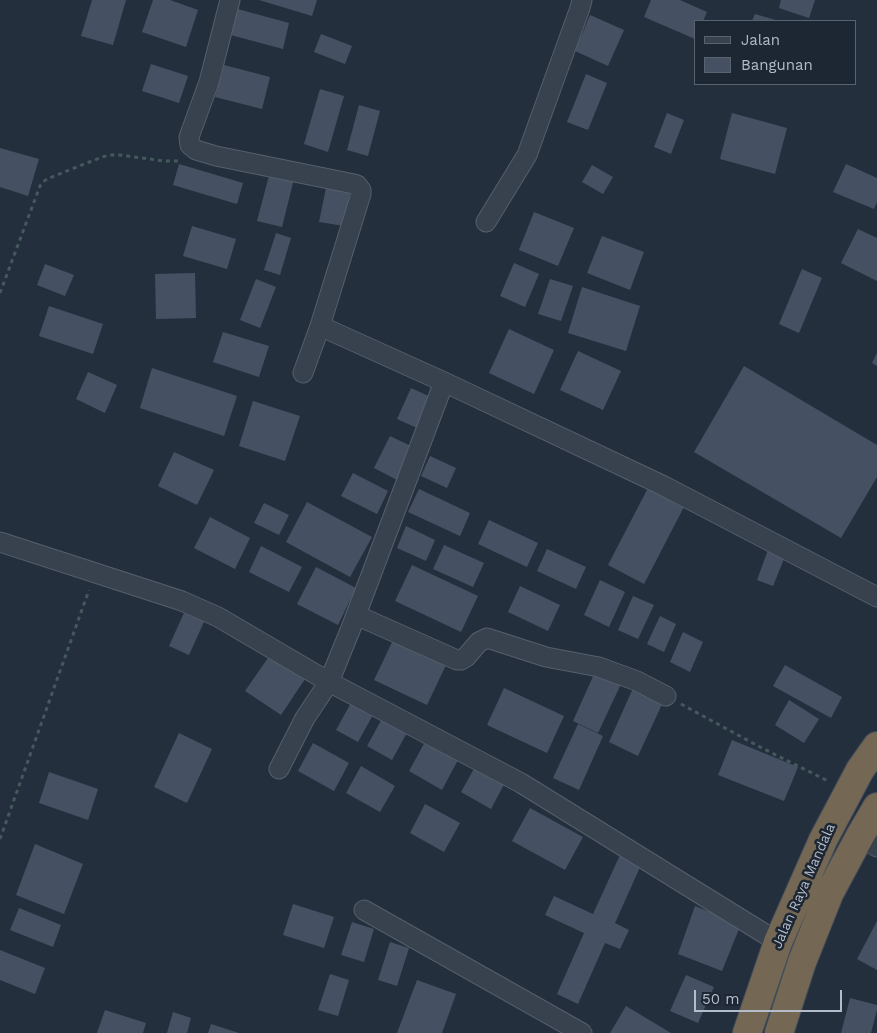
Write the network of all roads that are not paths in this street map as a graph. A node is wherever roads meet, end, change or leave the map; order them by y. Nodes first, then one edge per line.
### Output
1 (230, 0) edge
2 (582, 0) edge
3 (486, 222) dead end
4 (320, 326) junction
5 (302, 374) dead end
6 (444, 382) junction
7 (0, 542) edge
8 (877, 598) edge
9 (356, 615) junction
10 (329, 682) junction
11 (666, 696) road end
12 (877, 746) edge
13 (279, 769) dead end
14 (877, 807) edge
15 (868, 842) edge
16 (364, 910) dead end
17 (778, 942) junction
18 (582, 1033) edge
19 (747, 1033) edge
20 (779, 1033) edge

1 - 4 street
2 - 3 street
4 - 5 street
4 - 6 street
6 - 8 street
6 - 9 street
7 - 10 street
9 - 10 street
9 - 11 street
10 - 13 street
10 - 17 street
12 - 17 highway, Jalan Raya Mandala
14 - 15 highway, Jalan Raya Mandala
15 - 20 highway, Jalan Raya Mandala
16 - 18 street
17 - 19 highway, Jalan Raya Mandala

